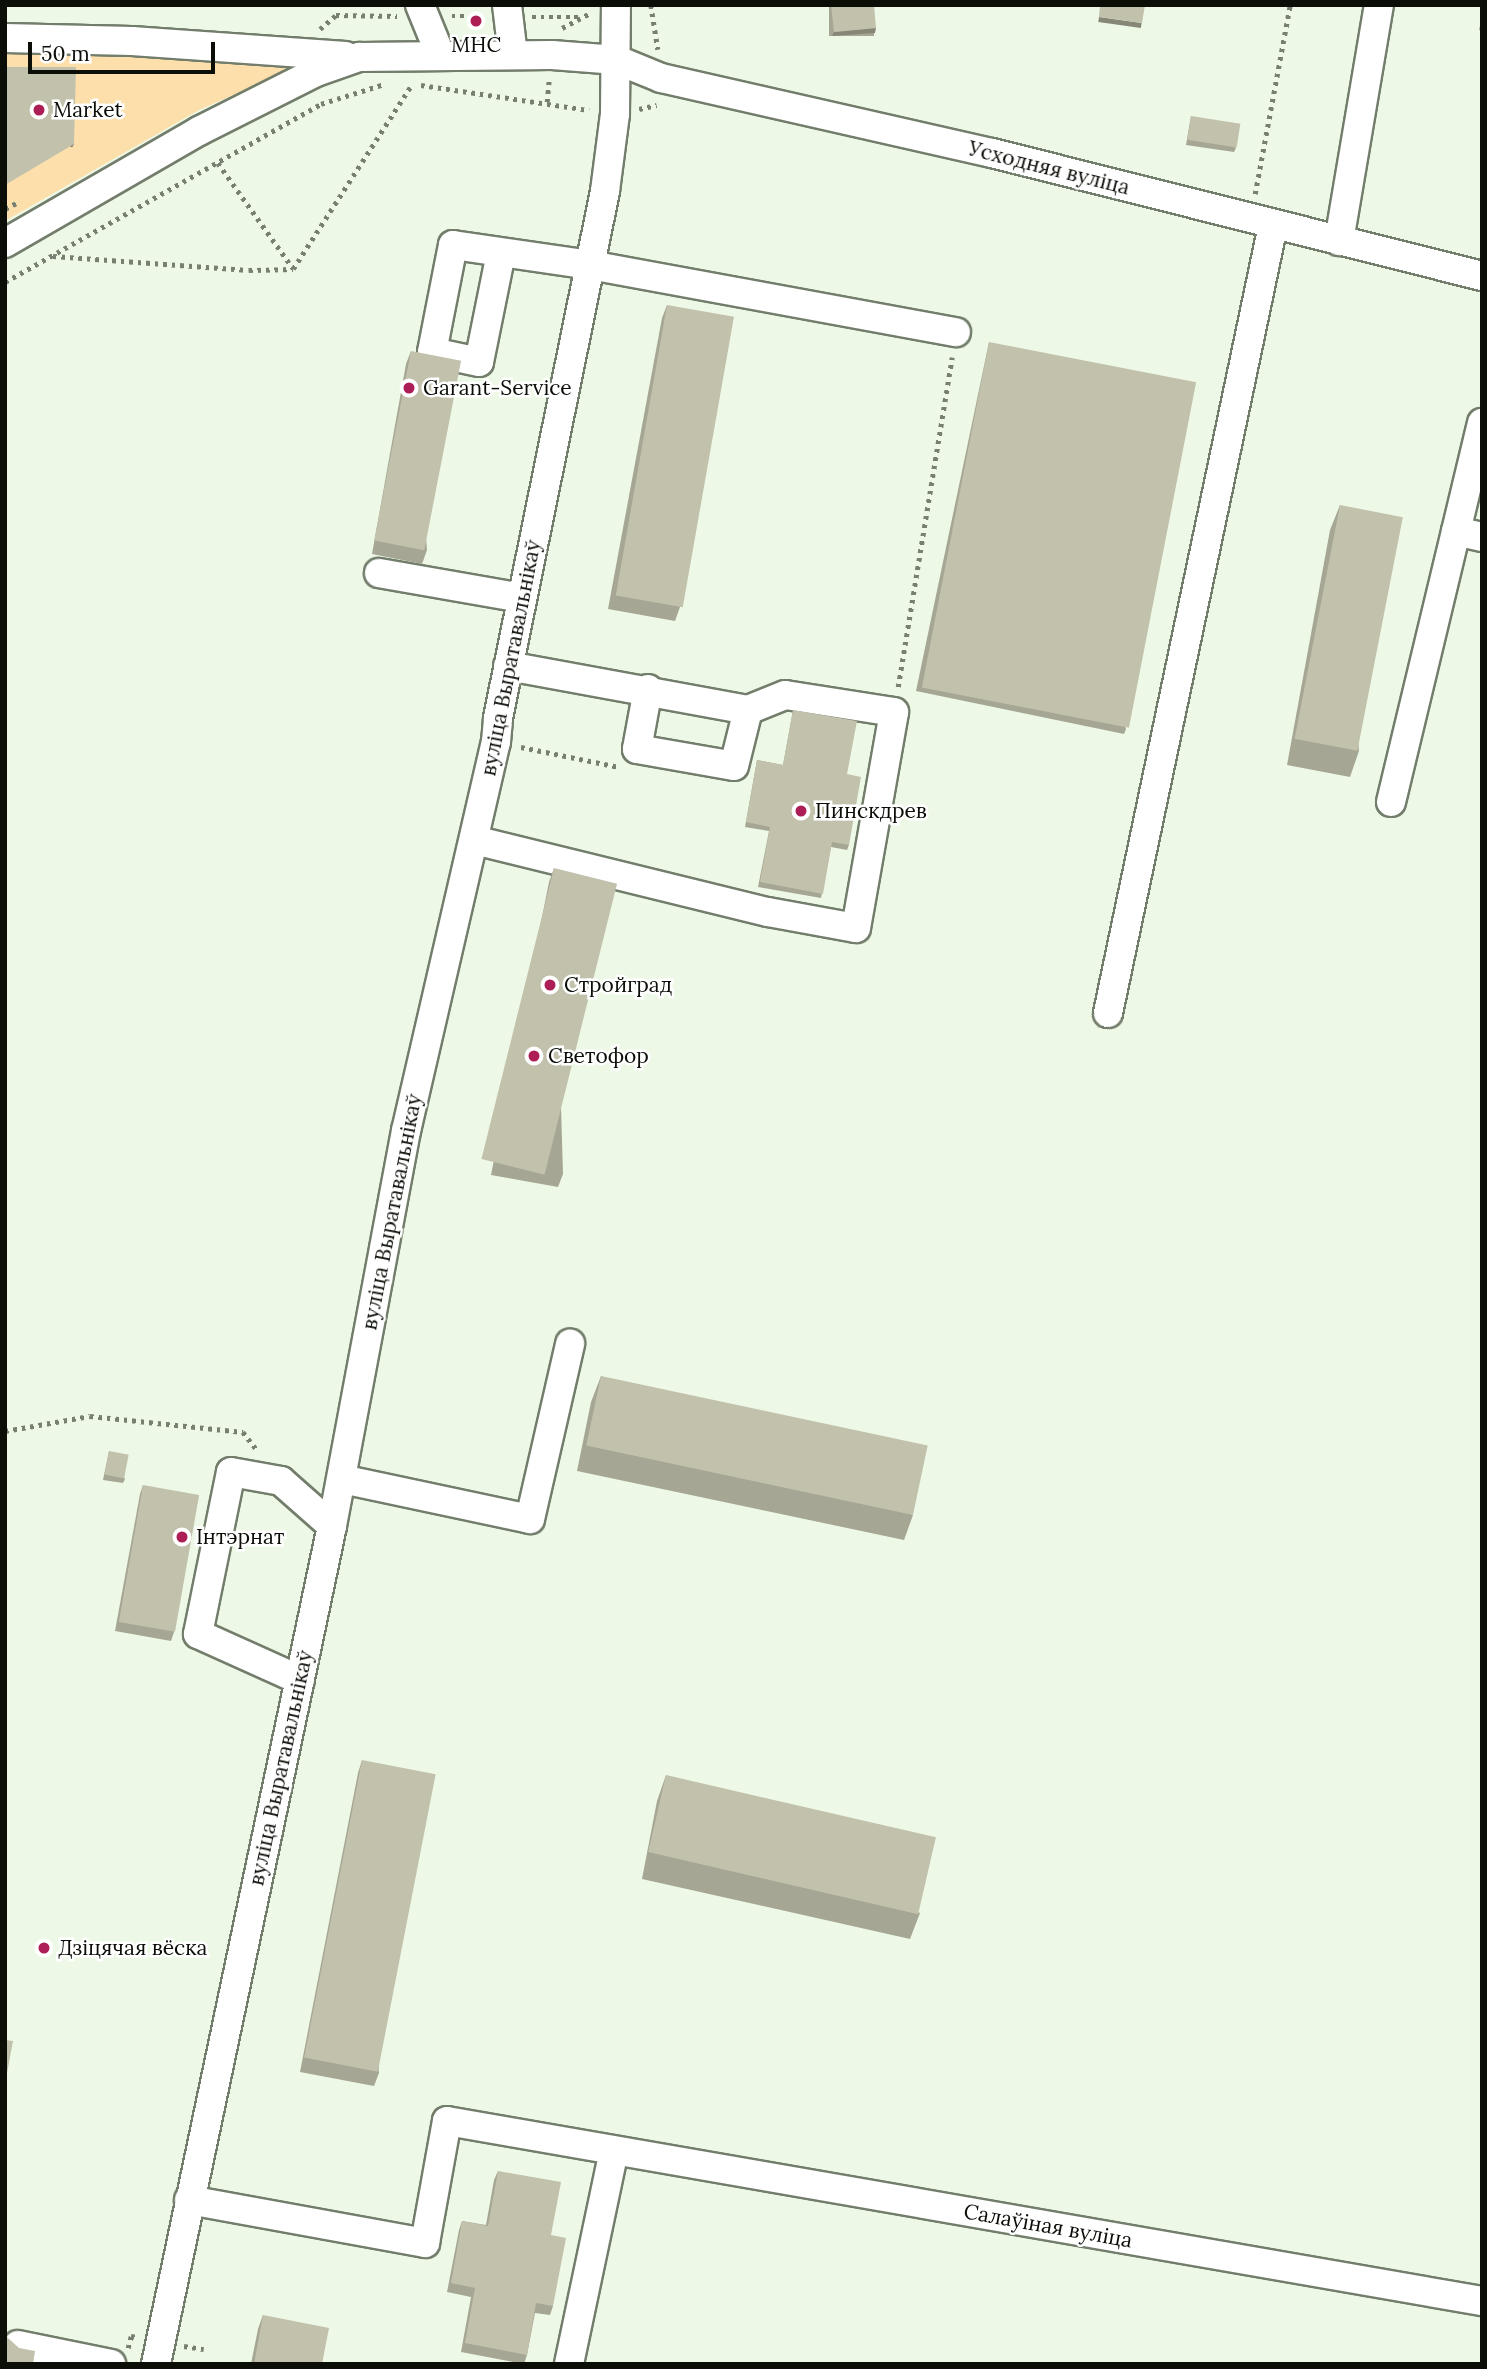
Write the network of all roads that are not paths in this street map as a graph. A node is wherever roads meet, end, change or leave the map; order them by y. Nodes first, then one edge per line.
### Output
1 (420, 5) edge
2 (507, 5) edge
3 (616, 5) edge
4 (1378, 5) edge
5 (5, 38) edge
6 (440, 54) junction
7 (513, 55) junction
8 (359, 57) junction
9 (617, 60) junction
10 (1273, 225) junction
11 (1339, 242) junction
12 (5, 243) edge
13 (501, 253) dead end
14 (590, 265) junction
15 (1482, 276) edge
16 (956, 332) road end
17 (1482, 422) edge
18 (1469, 534) edge
19 (379, 573) dead end
20 (522, 598) junction
21 (508, 666) junction
22 (648, 689) junction
23 (748, 710) junction
24 (1391, 802) dead end
25 (474, 840) junction
26 (1108, 1013) dead end
27 (570, 1344) dead end
28 (342, 1479) junction
29 (332, 1526) junction
30 (300, 1680) junction
31 (614, 2151) junction
32 (189, 2200) junction
33 (1482, 2301) edge
34 (18, 2345) edge
35 (111, 2364) edge
36 (156, 2364) edge
37 (569, 2364) edge

1 - 6 street
2 - 7 street
3 - 9 street, вуліца Выратавальнікаў
4 - 11 street
5 - 8 street
6 - 7 street, Усходняя вуліца
6 - 8 street, Усходняя вуліца
7 - 9 street, Усходняя вуліца
8 - 12 street
9 - 10 street, Усходняя вуліца
9 - 14 street, вуліца Выратавальнікаў
10 - 11 street, Усходняя вуліца
10 - 26 street
11 - 15 street, Усходняя вуліца
13 - 14 street
14 - 16 street
14 - 20 street, вуліца Выратавальнікаў
17 - 18 street
18 - 24 street
19 - 20 street
20 - 21 street, вуліца Выратавальнікаў
21 - 22 street
21 - 25 street, вуліца Выратавальнікаў
22 - 23 street
22 - 23 street
23 - 25 street
25 - 28 street, вуліца Выратавальнікаў
27 - 28 street
28 - 29 street, вуліца Выратавальнікаў
29 - 30 street, вуліца Выратавальнікаў
29 - 30 street
30 - 32 street, вуліца Выратавальнікаў
31 - 32 street, Салаўіная вуліца
31 - 33 street, Салаўіная вуліца
31 - 37 street
32 - 36 street, вуліца Выратавальнікаў
34 - 35 street

